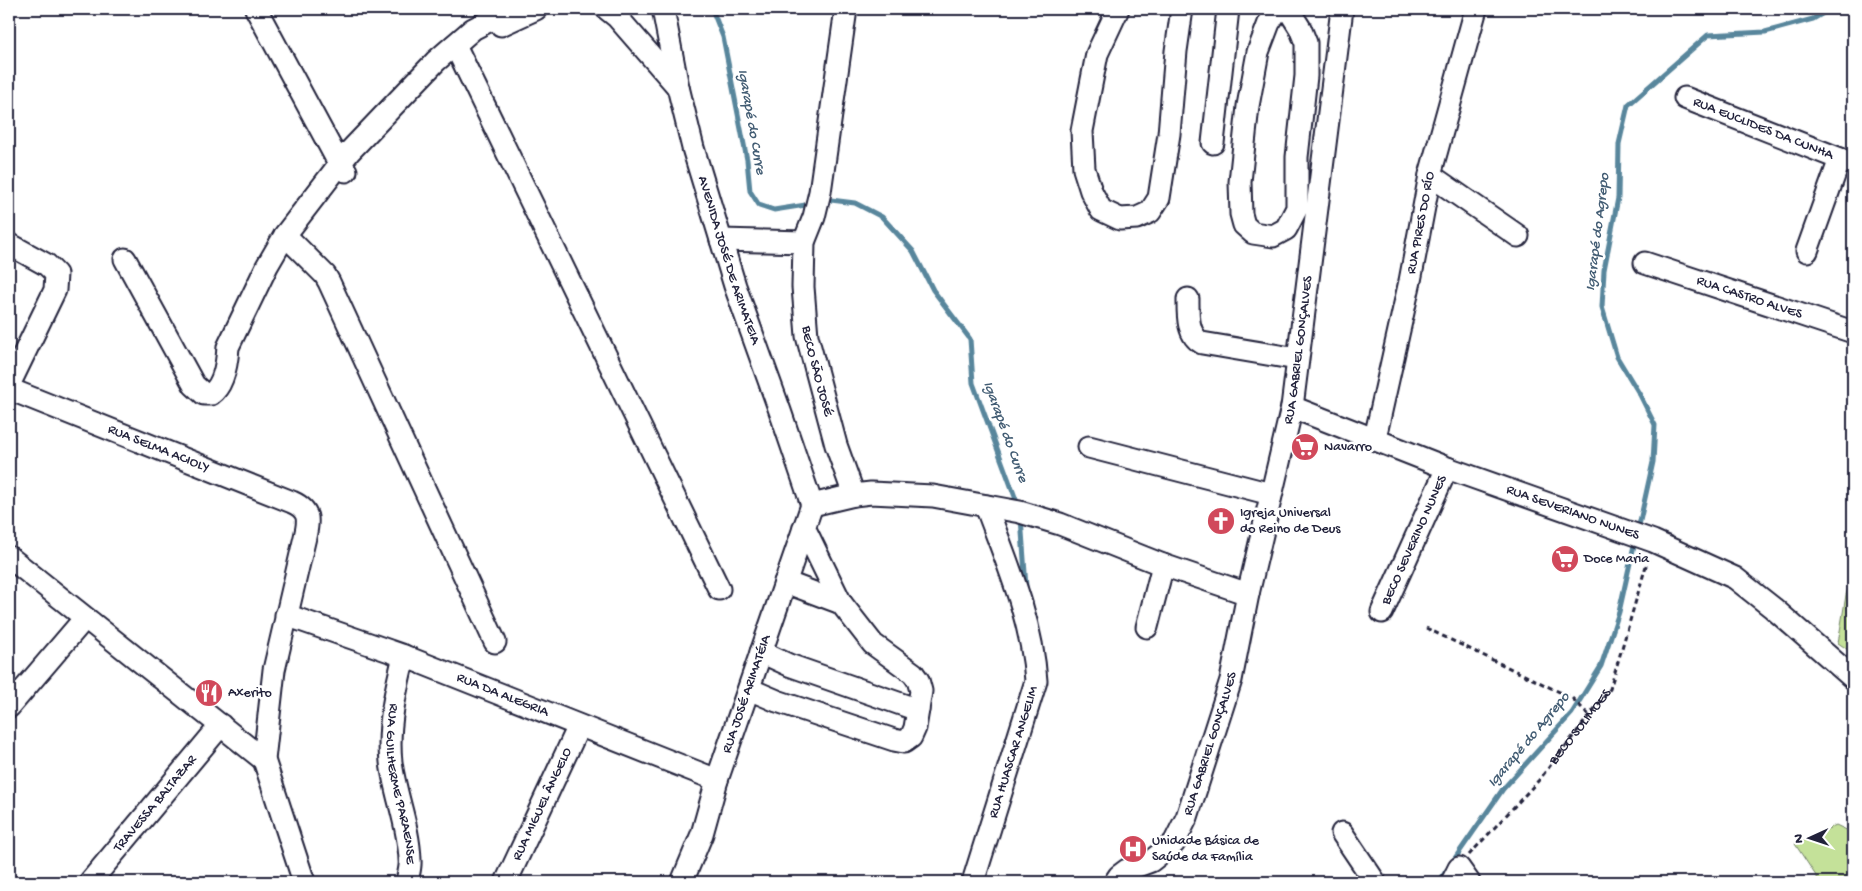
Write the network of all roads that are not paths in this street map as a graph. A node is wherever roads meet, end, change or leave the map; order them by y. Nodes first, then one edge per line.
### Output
1 (256, 9) edge
2 (512, 9) edge
3 (536, 9) edge
4 (663, 9) edge
5 (846, 9) edge
6 (1118, 9) edge
7 (1182, 9) edge
8 (1228, 9) edge
9 (1278, 9) edge
10 (1288, 9) edge
11 (1342, 9) edge
12 (1476, 9) edge
13 (613, 11) edge
14 (457, 48) junction
15 (678, 87) junction
16 (1686, 98) dead end
17 (1213, 143) dead end
18 (1847, 162) edge
19 (343, 168) junction
20 (1430, 175) junction
21 (1518, 236) dead end
22 (290, 239) junction
23 (721, 240) junction
24 (804, 242) junction
25 (9, 244) edge
26 (1807, 251) dead end
27 (125, 259) dead end
28 (1645, 263) dead end
29 (1188, 299) dead end
30 (1853, 332) edge
31 (1297, 359) junction
32 (9, 384) edge
33 (9, 389) edge
34 (1292, 407) junction
35 (1375, 438) junction
36 (1089, 446) dead end
37 (1448, 468) junction
38 (1271, 494) junction
39 (854, 495) junction
40 (812, 505) junction
41 (986, 506) junction
42 (804, 527) junction
43 (9, 557) edge
44 (1163, 565) junction
45 (785, 582) junction
46 (719, 589) dead end
47 (1248, 594) junction
48 (841, 603) junction
49 (1382, 612) dead end
50 (286, 615) junction
51 (85, 618) junction
52 (1146, 627) dead end
53 (495, 642) dead end
54 (762, 652) junction
55 (404, 656) junction
56 (1853, 678) edge
57 (749, 689) junction
58 (9, 707) edge
59 (918, 710) junction
60 (221, 725) junction
61 (579, 726) junction
62 (264, 760) junction
63 (717, 780) junction
64 (1342, 833) dead end
65 (90, 882) edge
66 (304, 882) edge
67 (407, 882) edge
68 (506, 882) edge
69 (682, 882) edge
70 (973, 882) edge
71 (1115, 882) edge
72 (1375, 882) edge

1 - 19 street
2 - 14 street
3 - 14 street
4 - 15 street, AVENIDA JOSÉ DE ARIMATEIA
5 - 24 street, BECO SÃO JOSÉ
6 - 7 street
8 - 17 street
9 - 10 street
11 - 31 street, RUA GABRIEL GONÇALVES
12 - 20 street, RUA PIRES DO RÍO
13 - 15 street
14 - 19 street
14 - 46 street
15 - 23 street, AVENIDA JOSÉ DE ARIMATEIA
16 - 18 street, RUA EUCLIDES DA CUNHA
18 - 26 street, RUA EUCLIDES DA CUNHA
19 - 22 street
20 - 21 street
20 - 35 street, RUA PIRES DO RÍO
22 - 27 street
22 - 53 street
23 - 24 street
23 - 40 street, AVENIDA JOSÉ DE ARIMATEIA
24 - 39 street, BECO SÃO JOSÉ
25 - 32 street
28 - 30 street, RUA CASTRO ALVES
29 - 31 street
31 - 34 street, RUA GABRIEL GONÇALVES
33 - 50 street, RUA SELMA ACIOLY
34 - 35 street, RUA SEVERIANO NUNES
34 - 38 street, RUA GABRIEL GONÇALVES
35 - 37 street, RUA SEVERIANO NUNES
36 - 38 street
37 - 49 street, BECO SEVERINO NUNES
37 - 56 street, RUA SEVERIANO NUNES
38 - 47 street, RUA GABRIEL GONÇALVES
39 - 40 street
39 - 41 street
40 - 42 street, RUA JOSÉ ARIMATÉIA
41 - 44 street
41 - 70 street, RUA HUASCAR ANGELIM
42 - 45 street, RUA JOSÉ ARIMATÉIA
42 - 48 street
43 - 51 street
44 - 47 street
44 - 52 street
45 - 48 street
45 - 54 street, RUA JOSÉ ARIMATÉIA
47 - 71 street, RUA GABRIEL GONÇALVES
48 - 59 street
50 - 55 street, RUA DA ALEGRIA
50 - 62 street
51 - 58 street
51 - 60 street
54 - 57 street, RUA JOSÉ ARIMATÉIA
54 - 59 street
55 - 61 street, RUA DA ALEGRIA
55 - 67 street, RUA GUILHERME PARAENSE
57 - 59 street
57 - 63 street, RUA JOSÉ ARIMATÉIA
60 - 62 street
60 - 65 street, TRAVESSA BALTAZAR
61 - 63 street, RUA DA ALEGRIA
61 - 68 street, RUA MIGUEL ÂNGELO
62 - 66 street
63 - 69 street, RUA JOSÉ ARIMATÉIA
64 - 72 street

